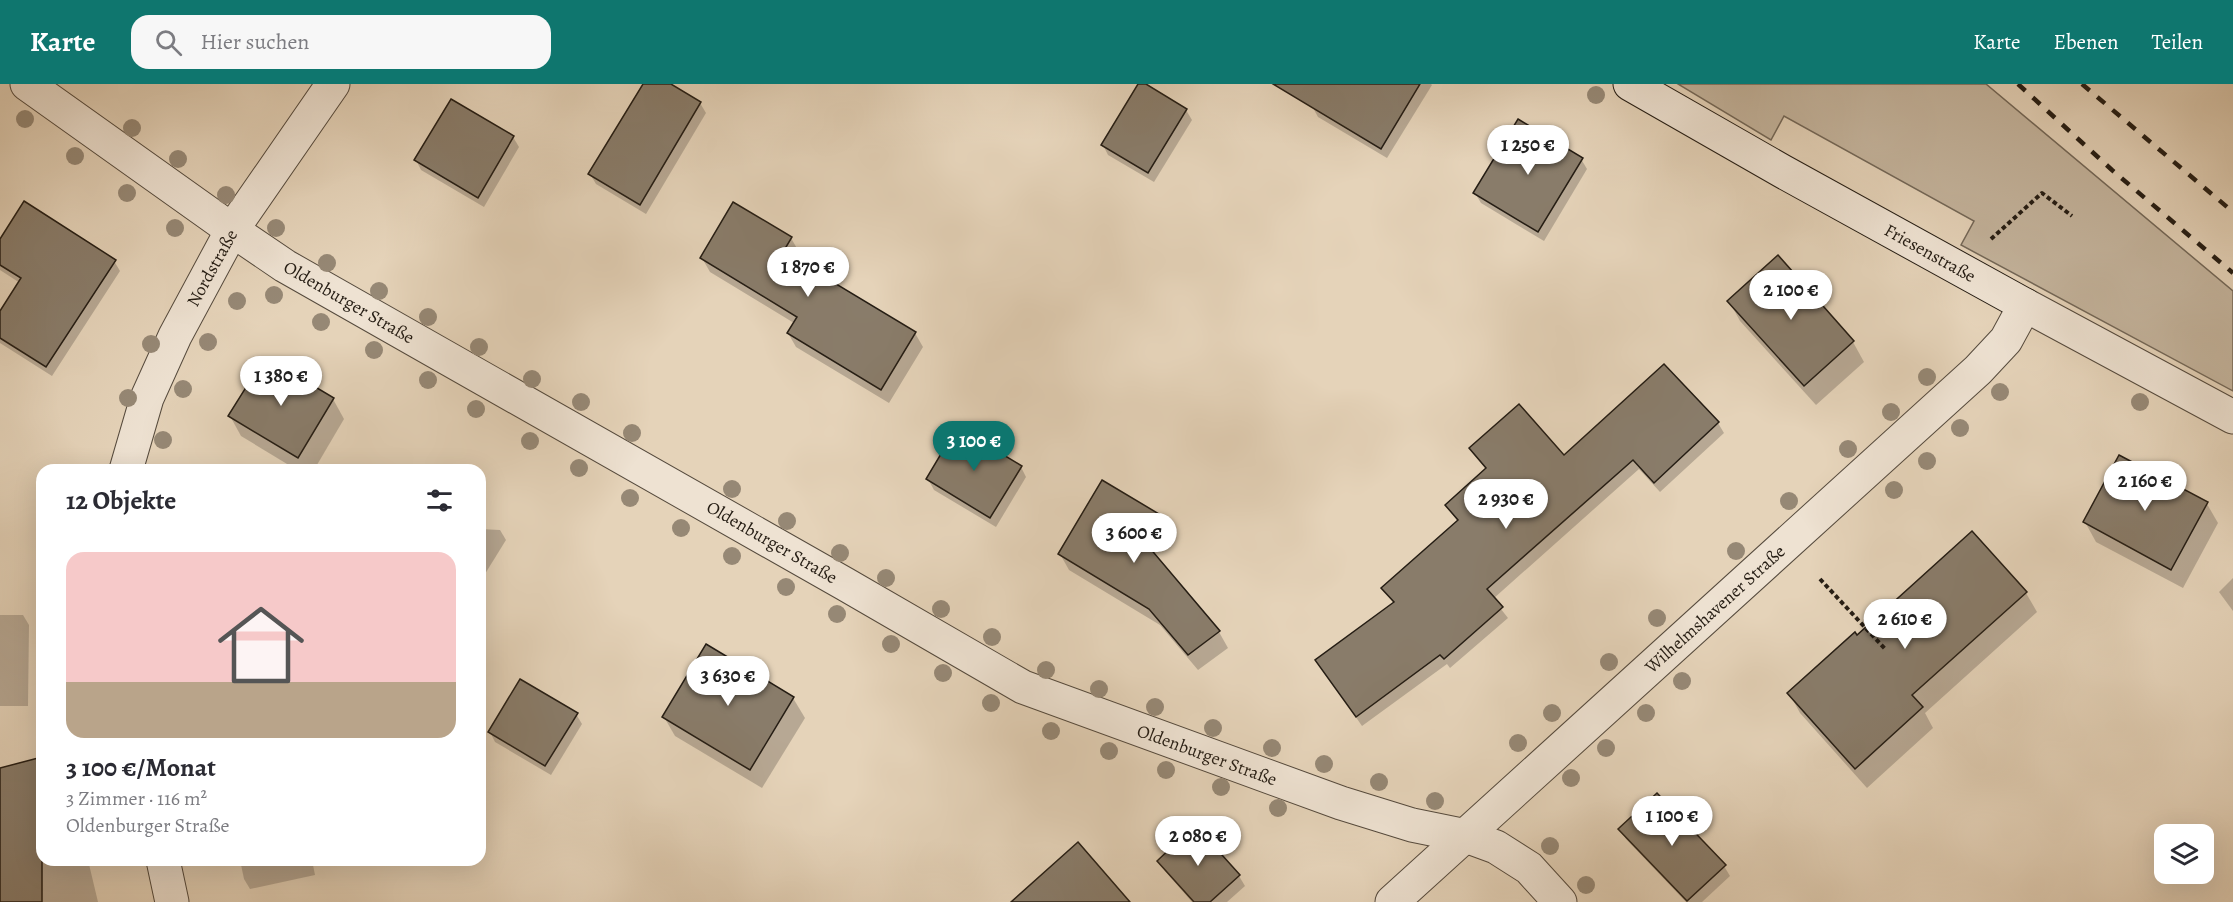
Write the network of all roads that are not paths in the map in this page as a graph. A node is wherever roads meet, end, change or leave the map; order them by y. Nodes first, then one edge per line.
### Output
1 (27, 84) edge
2 (333, 84) edge
3 (1630, 84) edge
4 (232, 230) junction
5 (2025, 305) junction
6 (2233, 417) edge
7 (128, 464) edge
8 (1466, 836) junction
9 (164, 866) edge
10 (172, 902) edge
11 (1392, 902) edge
12 (1560, 902) edge

1 - 4 street, Oldenburger Straße
2 - 4 street, Nordstraße
3 - 5 street, Friesenstraße
4 - 7 street, Nordstraße
4 - 8 street, Oldenburger Straße
5 - 6 street, Friesenstraße
5 - 8 street, Wilhelmshavener Straße
8 - 11 street, Wilhelmshavener Straße
8 - 12 street, Oldenburger Straße
9 - 10 street

